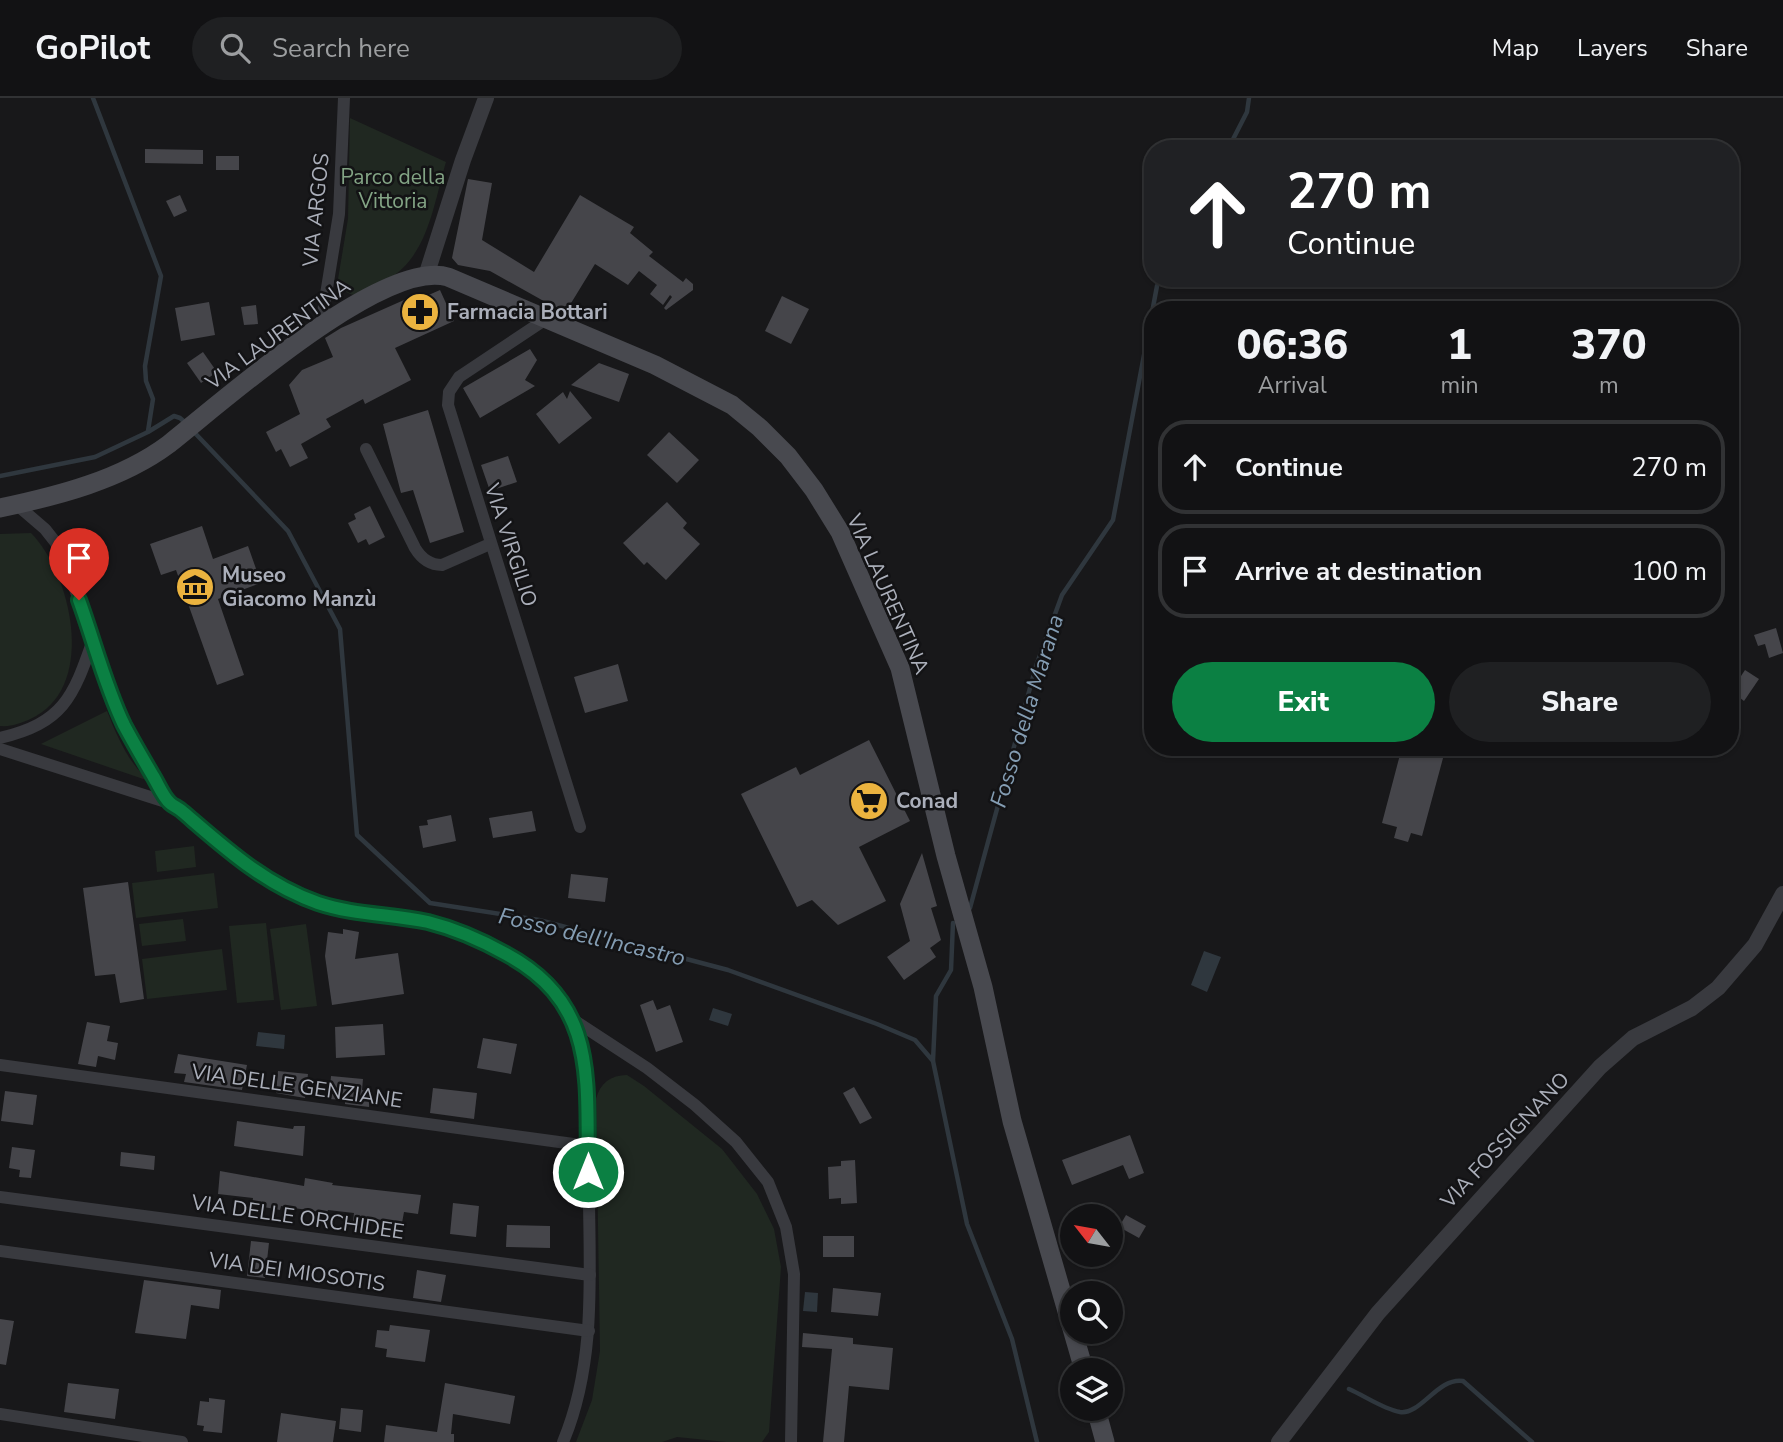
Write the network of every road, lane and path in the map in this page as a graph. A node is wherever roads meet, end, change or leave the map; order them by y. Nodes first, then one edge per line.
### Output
1 (344, 98) edge
2 (486, 98) edge
3 (426, 276) junction
4 (547, 318) junction
5 (321, 325) junction
6 (366, 449) dead end
7 (8, 507) edge
8 (490, 544) junction
9 (93, 640) junction
10 (0, 738) edge
11 (0, 749) edge
12 (169, 803) junction
13 (580, 827) dead end
14 (1783, 894) edge
15 (572, 1019) junction
16 (0, 1065) edge
17 (588, 1146) junction
18 (0, 1197) edge
19 (0, 1251) edge
20 (590, 1275) junction
21 (589, 1331) junction
22 (1081, 1358) edge
23 (0, 1414) edge
24 (1099, 1421) edge
25 (182, 1442) edge
26 (563, 1442) edge
27 (791, 1442) edge
28 (1105, 1442) edge
29 (1279, 1442) edge

1 - 5 street, VIA ARGOS
2 - 3 street
3 - 4 main road, VIA LAURENTINA
3 - 5 main road, VIA LAURENTINA
4 - 8 street, VIA VIRGILIO
4 - 22 main road, VIA LAURENTINA
5 - 7 main road, VIA LAURENTINA
6 - 8 street
7 - 9 street
8 - 13 street, VIA VIRGILIO
9 - 10 street
9 - 12 street
11 - 12 street
12 - 15 street
14 - 29 street, VIA FOSSIGNANO
15 - 17 street
15 - 27 street
16 - 17 street, VIA DELLE GENZIANE
17 - 20 street
18 - 20 street, VIA DELLE ORCHIDEE
19 - 21 street, VIA DEI MIOSOTIS
20 - 21 street
21 - 26 street
23 - 25 street
24 - 28 main road

